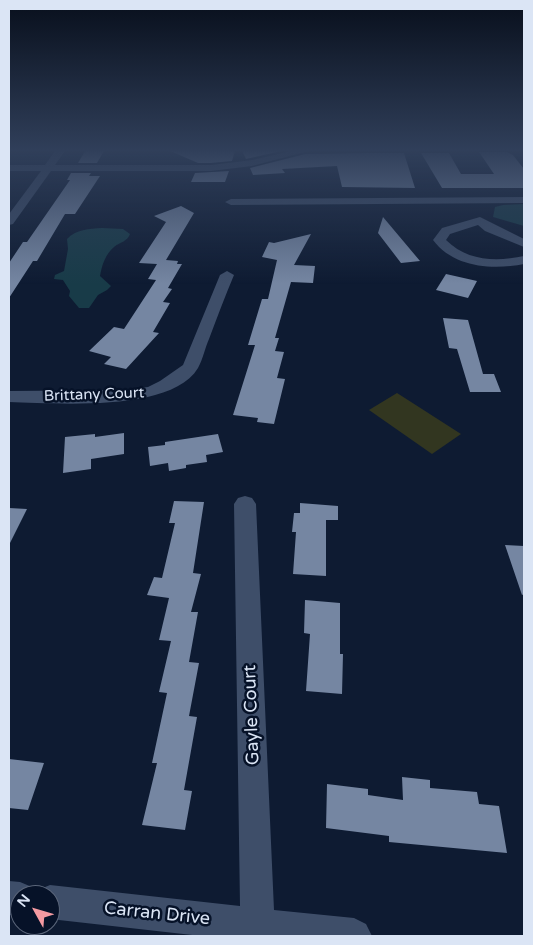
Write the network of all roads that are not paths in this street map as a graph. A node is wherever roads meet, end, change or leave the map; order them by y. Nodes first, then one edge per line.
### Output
1 (28, 195) edge
2 (483, 200) junction
3 (524, 200) edge
4 (231, 202) dead end
5 (480, 221) junction
6 (9, 222) edge
7 (524, 243) edge
8 (524, 260) edge
9 (227, 274) dead end
10 (9, 397) edge
11 (246, 504) dead end
12 (60, 903) edge
13 (257, 925) junction
14 (354, 936) edge

1 - 6 street
2 - 3 street
2 - 4 street
2 - 5 street
5 - 7 street
5 - 8 street
9 - 10 street, Brittany Court
11 - 13 street, Gayle Court
12 - 13 street, Carran Drive
13 - 14 street, Carran Drive

